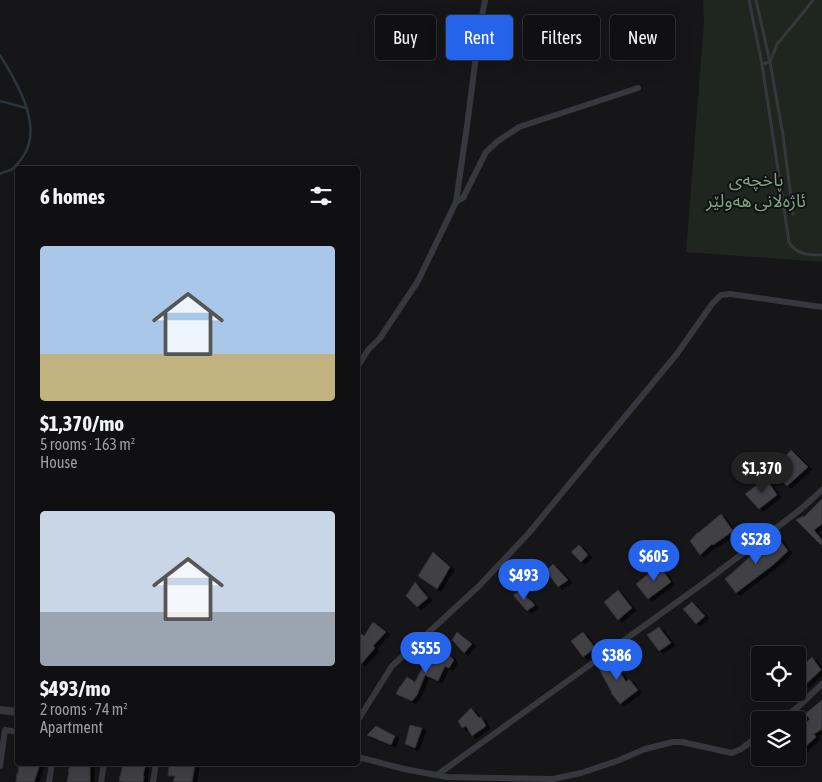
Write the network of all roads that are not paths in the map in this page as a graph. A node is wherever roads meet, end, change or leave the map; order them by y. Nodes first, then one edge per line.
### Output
1 (485, 0) edge
2 (749, 0) edge
3 (756, 0) edge
4 (813, 0) edge
5 (770, 62) junction
6 (762, 64) junction
7 (638, 88) dead end
8 (456, 202) junction
9 (793, 214) dead end
10 (822, 255) edge
11 (822, 307) edge
12 (360, 363) edge
13 (822, 490) edge
14 (822, 684) edge
15 (0, 710) edge
16 (792, 711) edge
17 (15, 712) edge
18 (360, 717) edge
19 (15, 732) edge
20 (751, 742) edge
21 (360, 758) edge
22 (0, 766) edge
23 (52, 766) edge
24 (104, 766) edge
25 (156, 766) edge
26 (437, 775) junction
27 (49, 782) edge
28 (101, 782) edge
29 (154, 782) edge

1 - 8 street
2 - 6 lane
3 - 5 lane
4 - 5 lane
5 - 6 lane
5 - 9 lane
6 - 10 lane
7 - 8 street
8 - 12 street
11 - 18 street
13 - 26 street
14 - 16 street
15 - 17 street
19 - 22 street
20 - 26 street
21 - 26 street
23 - 27 street
24 - 28 street
25 - 29 street

